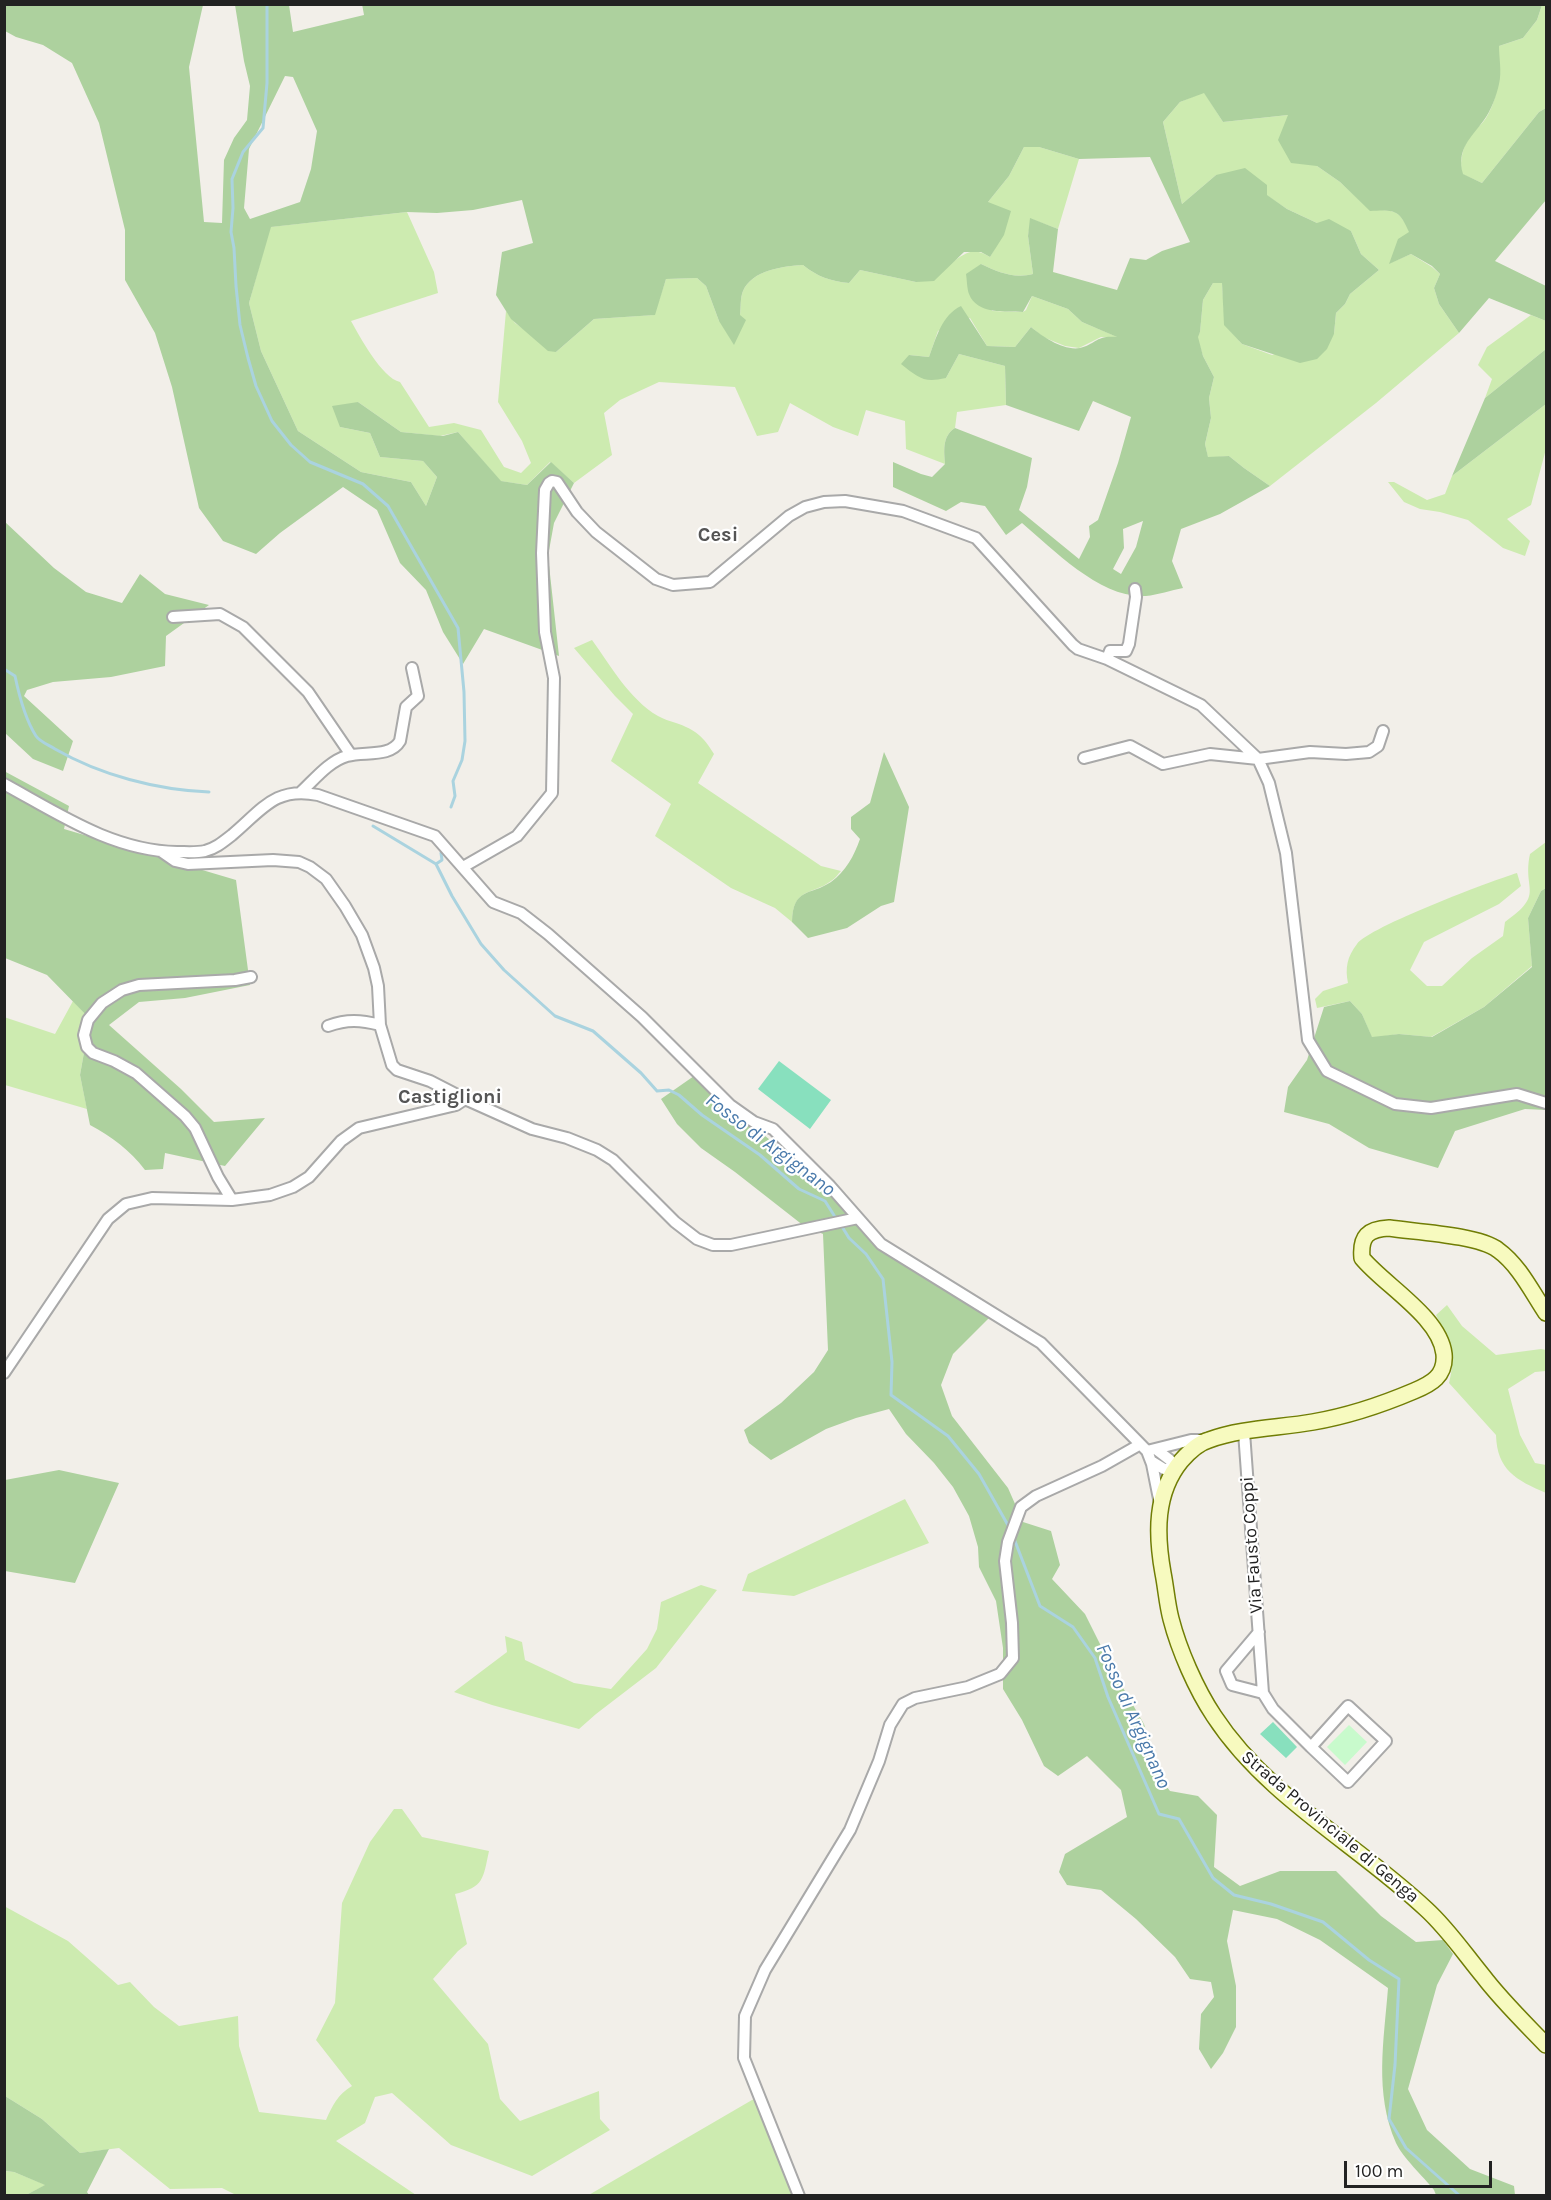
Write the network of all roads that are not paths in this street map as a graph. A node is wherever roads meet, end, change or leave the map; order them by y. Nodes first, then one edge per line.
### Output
1 (1135, 589) dead end
2 (173, 617) dead end
3 (1107, 658) junction
4 (412, 668) dead end
5 (1383, 731) dead end
6 (351, 755) junction
7 (1084, 758) dead end
8 (1258, 759) junction
9 (4, 784) edge
10 (301, 792) junction
11 (162, 852) junction
12 (463, 867) junction
13 (251, 977) dead end
14 (380, 1025) junction
15 (328, 1026) dead end
16 (465, 1099) junction
17 (1546, 1102) edge
18 (232, 1200) junction
19 (855, 1219) junction
20 (1546, 1312) edge
21 (4, 1373) edge
22 (1244, 1432) junction
23 (1207, 1440) junction
24 (1148, 1452) junction
25 (1175, 1469) junction
26 (1160, 1504) junction
27 (1259, 1632) junction
28 (1263, 1693) junction
29 (1311, 1747) junction
30 (1546, 2045) edge
31 (799, 2196) edge

1 - 3 street
2 - 6 street
3 - 8 street
3 - 12 street
4 - 6 street
5 - 8 street
6 - 10 street
7 - 8 street
8 - 17 street
9 - 11 street
10 - 11 street
10 - 12 street
11 - 14 street
12 - 19 street
13 - 18 street
14 - 15 street
14 - 16 street
16 - 18 street
16 - 19 street
18 - 21 street
19 - 24 street
20 - 22 main road, Strada Provinciale di Genga
22 - 23 main road, Strada Provinciale di Genga
22 - 27 street, Via Fausto Coppi
23 - 24 street
23 - 25 main road, Strada Provinciale di Genga
24 - 25 street
24 - 26 street
24 - 31 street
25 - 26 main road, Strada Provinciale di Genga
26 - 30 main road, Strada Provinciale di Genga
27 - 28 street
27 - 28 street, Via Fausto Coppi
28 - 29 street
29 - 29 street

